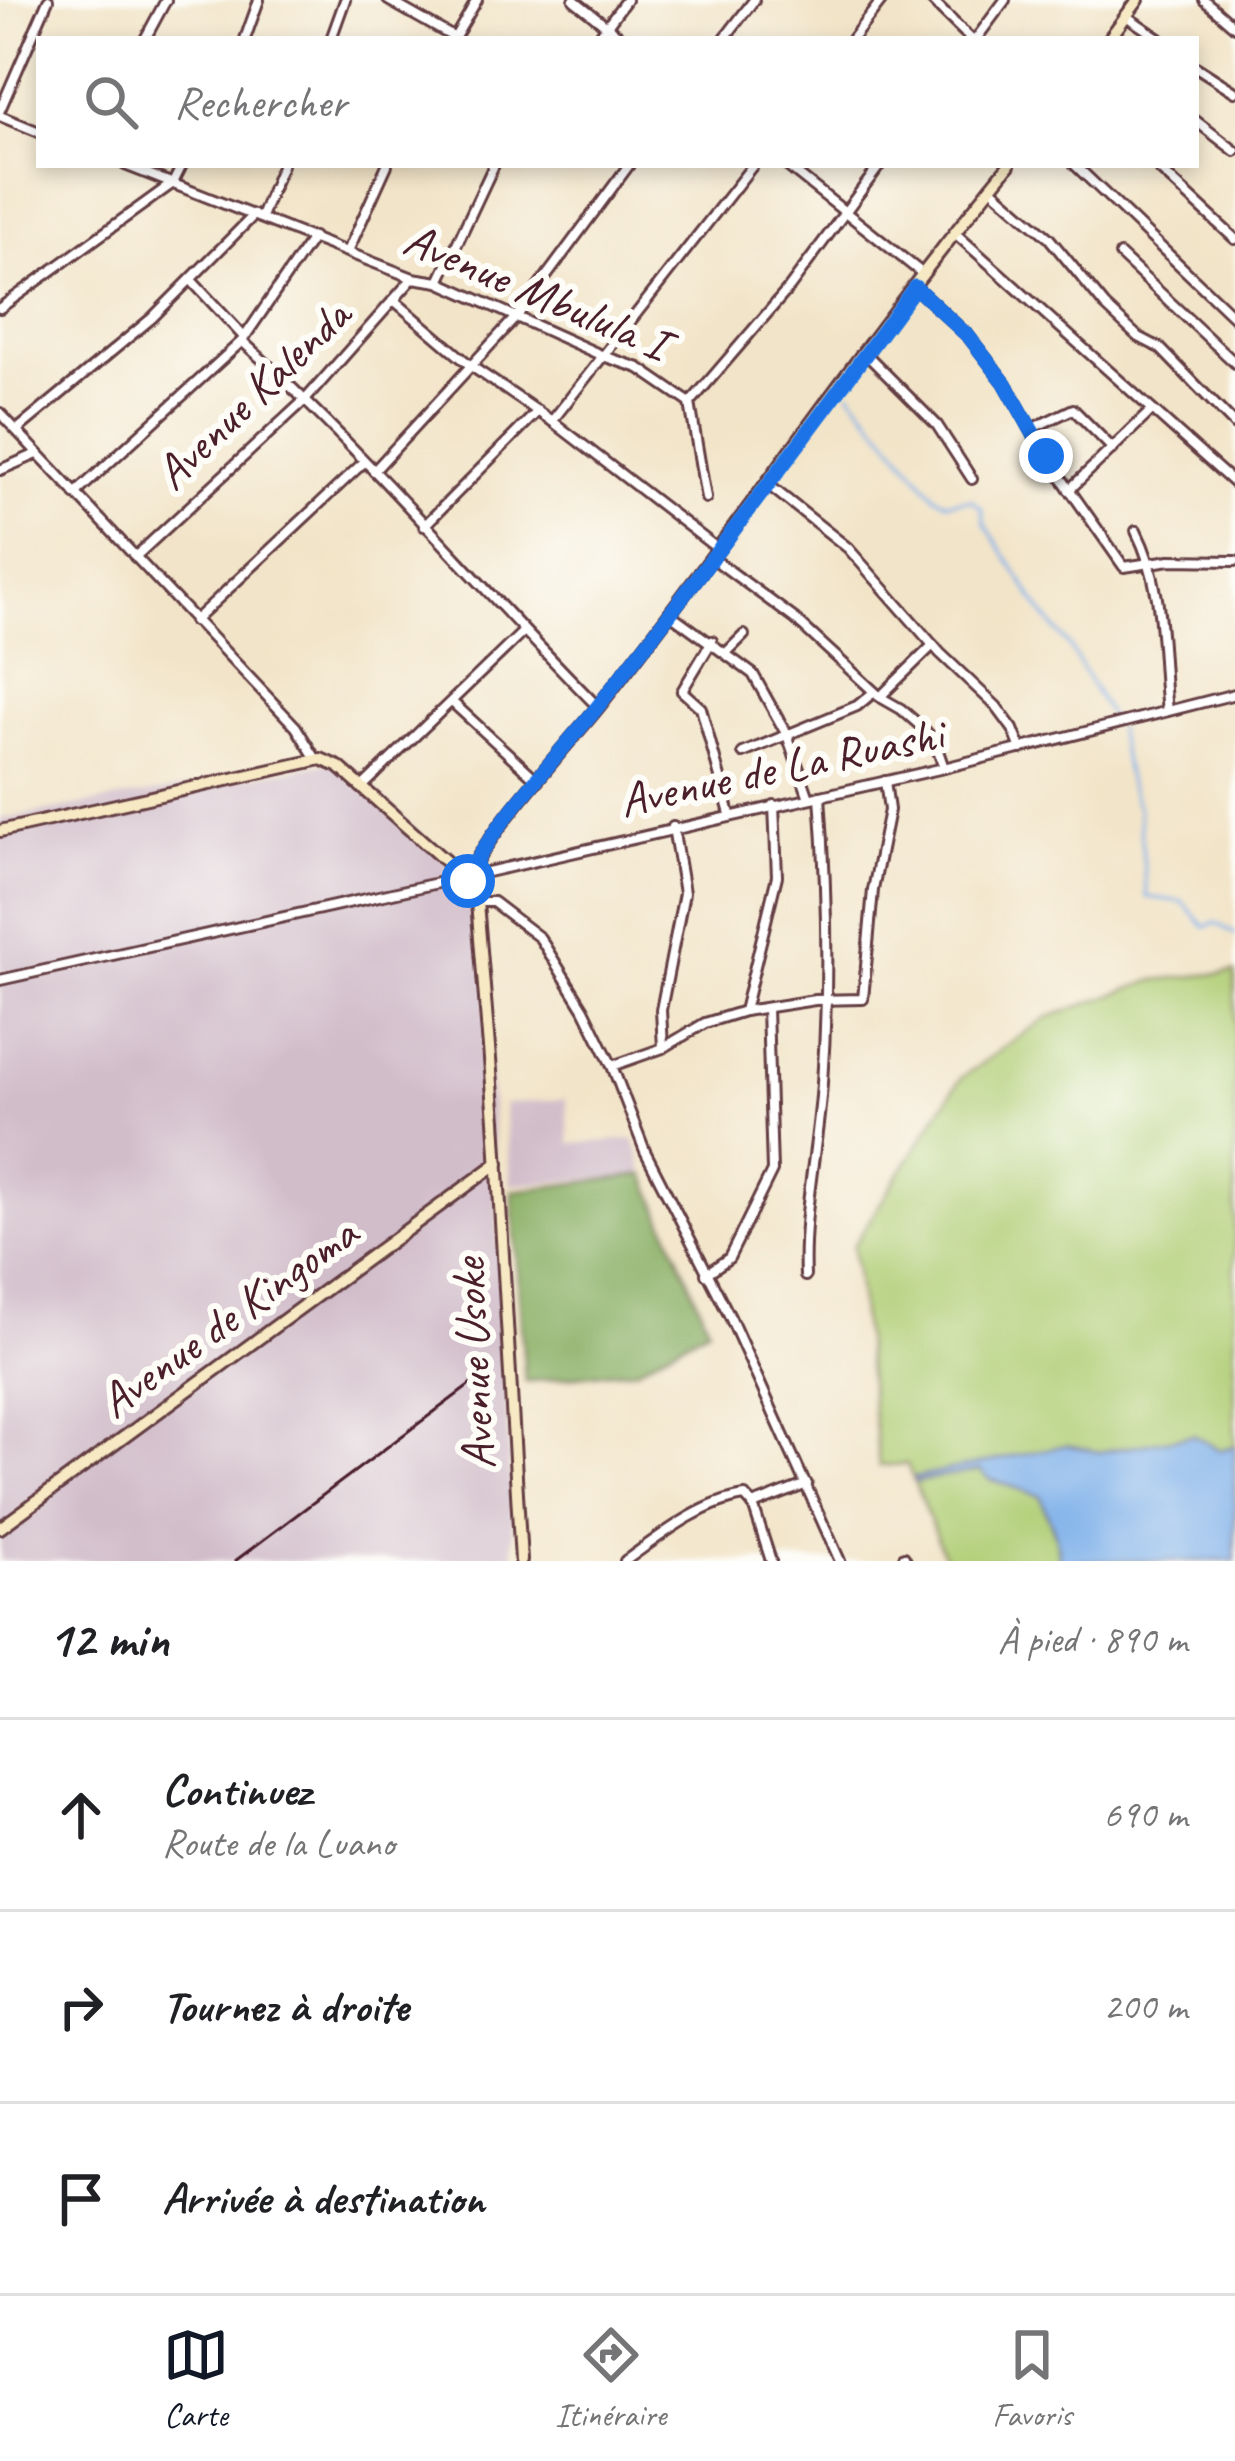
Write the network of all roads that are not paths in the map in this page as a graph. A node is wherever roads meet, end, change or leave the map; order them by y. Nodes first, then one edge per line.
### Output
1 (48, 0) edge
2 (166, 0) edge
3 (259, 0) edge
4 (345, 0) edge
5 (388, 0) edge
6 (477, 0) edge
7 (574, 0) edge
8 (626, 0) edge
9 (754, 0) edge
10 (882, 0) edge
11 (931, 0) edge
12 (1005, 0) edge
13 (1138, 0) edge
14 (1204, 0) edge
15 (1126, 16) junction
16 (607, 25) junction
17 (1235, 27) edge
18 (147, 36) edge
19 (246, 36) edge
20 (332, 36) edge
21 (450, 36) edge
22 (457, 36) edge
23 (599, 36) edge
24 (620, 36) edge
25 (726, 36) edge
26 (854, 36) edge
27 (970, 36) edge
28 (975, 36) edge
29 (1110, 36) edge
30 (1156, 36) edge
31 (1199, 69) edge
32 (1235, 92) edge
33 (0, 113) edge
34 (1199, 123) edge
35 (36, 131) edge
36 (1235, 151) edge
37 (133, 168) edge
38 (180, 168) edge
39 (281, 168) edge
40 (386, 168) edge
41 (493, 168) edge
42 (626, 168) edge
43 (751, 168) edge
44 (790, 168) edge
45 (878, 168) edge
46 (1001, 168) edge
47 (1078, 168) edge
48 (1158, 168) edge
49 (173, 183) junction
50 (990, 187) junction
51 (845, 211) junction
52 (258, 216) junction
53 (956, 233) junction
54 (313, 237) junction
55 (1235, 239) edge
56 (348, 251) junction
57 (1120, 255) dead end
58 (924, 275) junction
59 (413, 278) junction
60 (192, 281) junction
61 (439, 282) junction
62 (915, 287) junction
63 (396, 302) junction
64 (0, 308) edge
65 (517, 316) junction
66 (1235, 318) edge
67 (243, 339) junction
68 (866, 354) junction
69 (603, 356) junction
70 (1235, 363) edge
71 (471, 366) junction
72 (306, 399) junction
73 (690, 403) junction
74 (538, 411) junction
75 (1151, 411) junction
76 (0, 413) edge
77 (552, 421) junction
78 (1235, 425) edge
79 (1031, 429) junction
80 (17, 430) junction
81 (1113, 449) junction
82 (37, 454) junction
83 (364, 462) junction
84 (0, 470) edge
85 (374, 471) junction
86 (971, 479) dead end
87 (766, 483) junction
88 (1235, 484) edge
89 (1069, 490) junction
90 (75, 494) junction
91 (706, 498) dead end
92 (424, 526) junction
93 (1136, 531) dead end
94 (714, 553) junction
95 (136, 557) junction
96 (1235, 561) edge
97 (1150, 563) junction
98 (670, 613) junction
99 (194, 621) junction
100 (524, 631) junction
101 (744, 635) dead end
102 (712, 641) junction
103 (933, 644) junction
104 (727, 652) junction
105 (877, 694) junction
106 (1235, 694) edge
107 (454, 703) junction
108 (598, 707) junction
109 (1168, 711) junction
110 (788, 735) junction
111 (1022, 749) junction
112 (743, 753) dead end
113 (316, 759) junction
114 (944, 768) junction
115 (538, 781) junction
116 (885, 782) junction
117 (361, 788) junction
118 (814, 797) junction
119 (774, 806) junction
120 (730, 814) junction
121 (673, 827) junction
122 (0, 831) edge
123 (466, 878) junction
124 (476, 902) junction
125 (0, 980) edge
126 (825, 1000) junction
127 (766, 1009) junction
128 (744, 1011) junction
129 (663, 1048) junction
130 (612, 1066) junction
131 (498, 1163) junction
132 (706, 1274) junction
133 (805, 1276) dead end
134 (807, 1484) junction
135 (753, 1505) junction
136 (0, 1528) edge
137 (520, 1561) edge
138 (625, 1561) edge
139 (770, 1561) edge
140 (840, 1561) edge

1 - 33 street
2 - 18 street
3 - 19 street
4 - 20 street
5 - 21 street
6 - 22 street
7 - 16 street
8 - 16 street
9 - 25 street
10 - 26 street
11 - 27 street
12 - 28 street
13 - 15 street
14 - 17 street
15 - 29 street
15 - 30 street
16 - 23 street
16 - 24 street
31 - 32 street
33 - 35 street
34 - 36 street
37 - 49 street, Avenue Mbulula I
38 - 49 street
39 - 52 street
40 - 56 street
41 - 61 street
42 - 65 street
43 - 69 street
44 - 51 street
45 - 51 street
46 - 50 street
47 - 66 street
48 - 55 street
49 - 52 street, Avenue Mbulula I
49 - 64 street
50 - 53 street
50 - 78 street
51 - 58 street
51 - 73 street
52 - 54 street, Avenue Mbulula I
52 - 60 street
53 - 58 street
53 - 75 street
54 - 56 street, Avenue Mbulula I
54 - 67 street
56 - 59 street, Avenue Mbulula I
57 - 70 street
58 - 62 street
59 - 61 street, Avenue Mbulula I
59 - 63 street, Avenue Kalenda
60 - 67 street
60 - 80 street
61 - 65 street, Avenue Mbulula I
62 - 68 street
62 - 79 street
63 - 71 street
63 - 72 street, Avenue Kalenda
65 - 69 street, Avenue Mbulula I
65 - 71 street
67 - 72 street
67 - 90 street
68 - 86 street
68 - 87 street
69 - 73 street, Avenue Mbulula I
69 - 77 street
71 - 74 street
71 - 85 street
72 - 83 street
72 - 95 street, Avenue Kalenda
73 - 91 street, Avenue Mbulula I
74 - 77 street
74 - 92 street
75 - 81 street
75 - 88 street
76 - 80 street
77 - 94 street
79 - 81 street
79 - 89 street
80 - 82 street
81 - 89 street
82 - 84 street
82 - 90 street
83 - 85 street
83 - 99 street
85 - 92 street
87 - 94 street
87 - 103 street
89 - 97 street
90 - 95 street
92 - 100 street
93 - 97 street
94 - 98 street
94 - 105 street
95 - 99 street
96 - 97 street
97 - 109 street
98 - 102 street
98 - 108 street
99 - 113 street
100 - 107 street
100 - 108 street
101 - 104 street
102 - 104 street
102 - 120 street
103 - 105 street
103 - 111 street
104 - 110 street
105 - 110 street
105 - 114 street
106 - 109 street, Avenue de La Ruashi
107 - 115 street
107 - 117 street
108 - 115 street
109 - 111 street, Avenue de La Ruashi
110 - 112 street
110 - 118 street
111 - 114 street, Avenue de La Ruashi
113 - 117 street
113 - 122 street
114 - 116 street, Avenue de La Ruashi
115 - 123 street
116 - 118 street, Avenue de La Ruashi
116 - 126 street
117 - 123 street
118 - 119 street, Avenue de La Ruashi
118 - 126 street
119 - 120 street, Avenue de La Ruashi
119 - 128 street
120 - 121 street, Avenue de La Ruashi
121 - 123 street, Avenue de La Ruashi
121 - 129 street
123 - 124 street, Avenue Usoke
123 - 125 street, Avenue de La Ruashi
124 - 130 street
124 - 131 street, Avenue Usoke
126 - 127 street
126 - 133 street
127 - 128 street
127 - 132 street
128 - 129 street
129 - 130 street
130 - 132 street
131 - 136 street, Avenue de Kingoma
131 - 137 street, Avenue Usoke
132 - 134 street
134 - 135 street
134 - 140 street
135 - 138 street
135 - 139 street

